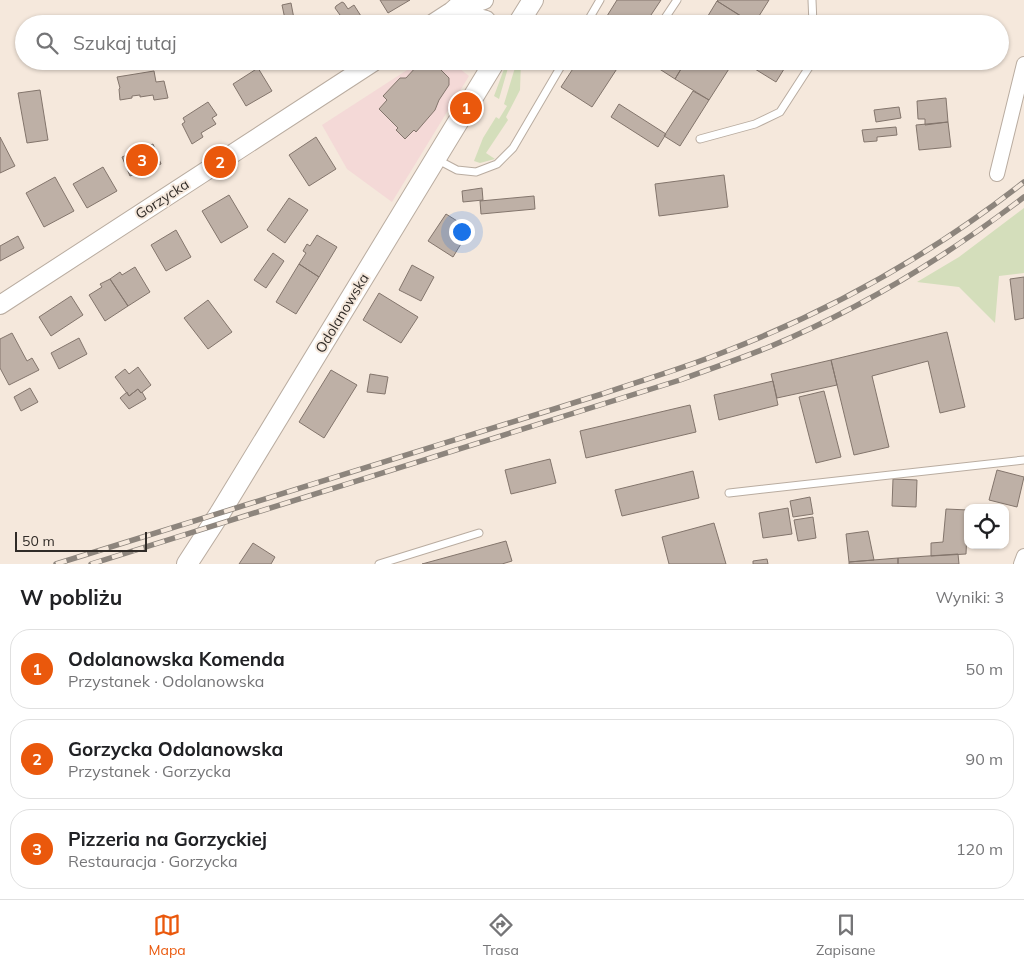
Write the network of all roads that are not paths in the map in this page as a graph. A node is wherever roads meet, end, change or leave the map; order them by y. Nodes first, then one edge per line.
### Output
1 (484, 0) edge
2 (533, 0) edge
3 (600, 0) edge
4 (677, 0) edge
5 (812, 0) edge
6 (458, 6) edge
7 (445, 15) edge
8 (476, 15) edge
9 (524, 15) edge
10 (591, 15) edge
11 (667, 15) edge
12 (813, 15) edge
13 (1024, 64) edge
14 (361, 70) edge
15 (489, 70) edge
16 (559, 70) edge
17 (807, 70) edge
18 (700, 139) dead end
19 (435, 159) junction
20 (997, 174) dead end
21 (0, 305) edge
22 (1024, 460) edge
23 (729, 493) dead end
24 (479, 533) dead end
25 (1024, 556) edge
26 (187, 564) edge
27 (379, 564) edge
28 (1022, 564) edge

1 - 6 street
2 - 9 main road
3 - 10 lane
4 - 11 lane
5 - 12 lane
6 - 7 street
6 - 8 street
13 - 20 street
14 - 21 street, Gorzycka
15 - 19 main road, Odolanowska
16 - 19 lane
17 - 18 lane
19 - 26 main road, Odolanowska
22 - 23 lane
24 - 27 lane
25 - 28 street

